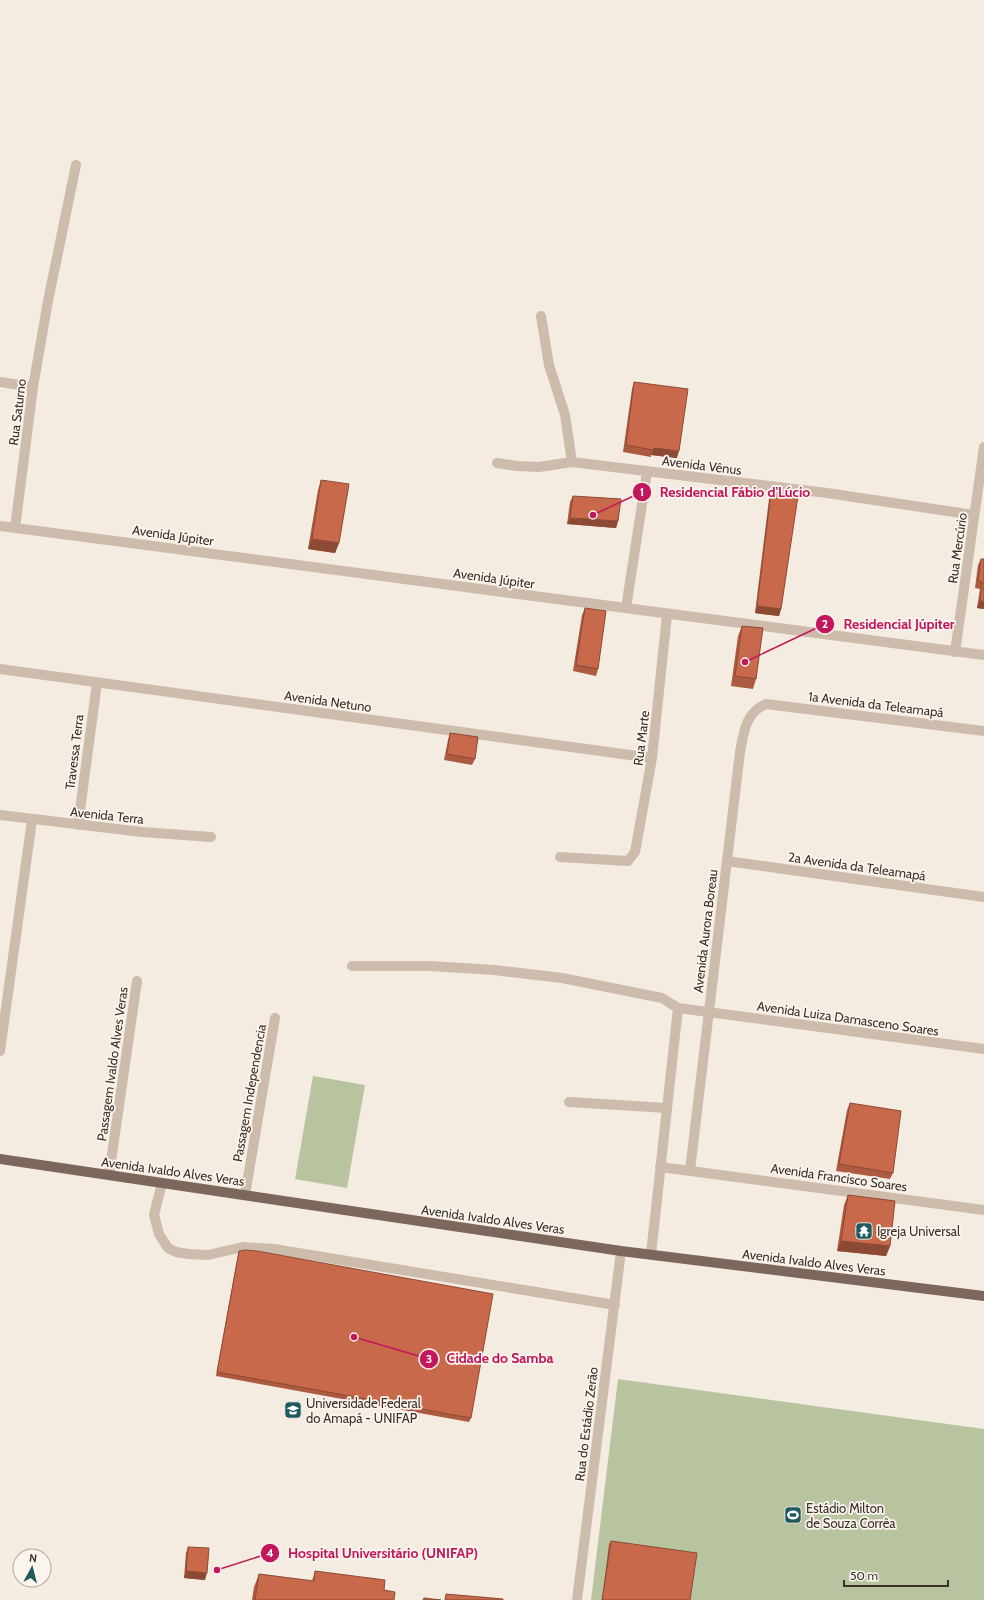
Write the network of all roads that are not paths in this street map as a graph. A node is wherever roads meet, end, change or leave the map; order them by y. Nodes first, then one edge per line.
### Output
1 (76, 165) dead end
2 (541, 316) dead end
3 (0, 382) edge
4 (33, 387) junction
5 (984, 447) edge
6 (572, 462) junction
7 (497, 463) dead end
8 (647, 472) junction
9 (974, 515) junction
10 (0, 526) edge
11 (15, 528) junction
12 (626, 608) junction
13 (667, 615) junction
14 (955, 652) junction
15 (984, 656) edge
16 (0, 669) edge
17 (97, 682) junction
18 (766, 704) joint
19 (984, 731) edge
20 (652, 758) junction
21 (0, 815) edge
22 (32, 820) junction
23 (78, 825) junction
24 (211, 837) dead end
25 (560, 857) dead end
26 (727, 861) junction
27 (984, 896) edge
28 (352, 966) dead end
29 (137, 981) dead end
30 (678, 1008) junction
31 (709, 1012) junction
32 (275, 1018) dead end
33 (984, 1049) edge
34 (0, 1051) edge
35 (569, 1102) dead end
36 (667, 1108) junction
37 (0, 1159) edge
38 (660, 1167) junction
39 (690, 1170) junction
40 (109, 1175) junction
41 (162, 1183) junction
42 (244, 1195) junction
43 (984, 1210) edge
44 (621, 1251) junction
45 (651, 1254) junction
46 (984, 1296) edge
47 (614, 1305) junction
48 (577, 1600) edge

1 - 4 street, Rua Saturno
2 - 6 street
3 - 4 street
4 - 11 street, Rua Saturno
5 - 9 street, Rua Mercúrio
6 - 7 street, Avenida Vênus
6 - 8 street, Avenida Vênus
8 - 9 street, Avenida Vênus
8 - 12 street
9 - 14 street, Rua Mercúrio
10 - 11 street, Avenida Júpiter
11 - 12 street, Avenida Júpiter
12 - 13 street, Avenida Júpiter
13 - 14 street, Avenida Júpiter
13 - 20 street, Rua Marte
14 - 15 street, Avenida Júpiter
16 - 17 street, Avenida Netuno
17 - 20 street, Avenida Netuno
17 - 23 street, Travessa Terra
18 - 19 street, 1a Avenida da Teleamapá
18 - 26 street, Avenida Aurora Boreau
20 - 25 street, Rua Marte
21 - 22 street, Avenida Terra
22 - 23 street, Avenida Terra
22 - 34 street
23 - 24 street, Avenida Terra
26 - 27 street, 2a Avenida da Teleamapá
26 - 31 street, Avenida Aurora Boreau
28 - 30 street
29 - 40 street, Passagem Ivaldo Alves Veras
30 - 31 street, Avenida Luiza Damasceno Soares
30 - 36 street
31 - 33 street, Avenida Luiza Damasceno Soares
31 - 39 street, Avenida Aurora Boreau
32 - 42 street, Passagem Independencia
35 - 36 street
36 - 38 street
37 - 40 main road, Avenida Ivaldo Alves Veras
38 - 39 street, Avenida Francisco Soares
38 - 45 street
39 - 43 street, Avenida Francisco Soares
40 - 41 main road, Avenida Ivaldo Alves Veras
41 - 42 main road, Avenida Ivaldo Alves Veras
41 - 47 street
42 - 44 main road, Avenida Ivaldo Alves Veras
44 - 45 main road, Avenida Ivaldo Alves Veras
44 - 47 street, Rua do Estádio Zerão
45 - 46 main road, Avenida Ivaldo Alves Veras
47 - 48 street, Rua do Estádio Zerão

